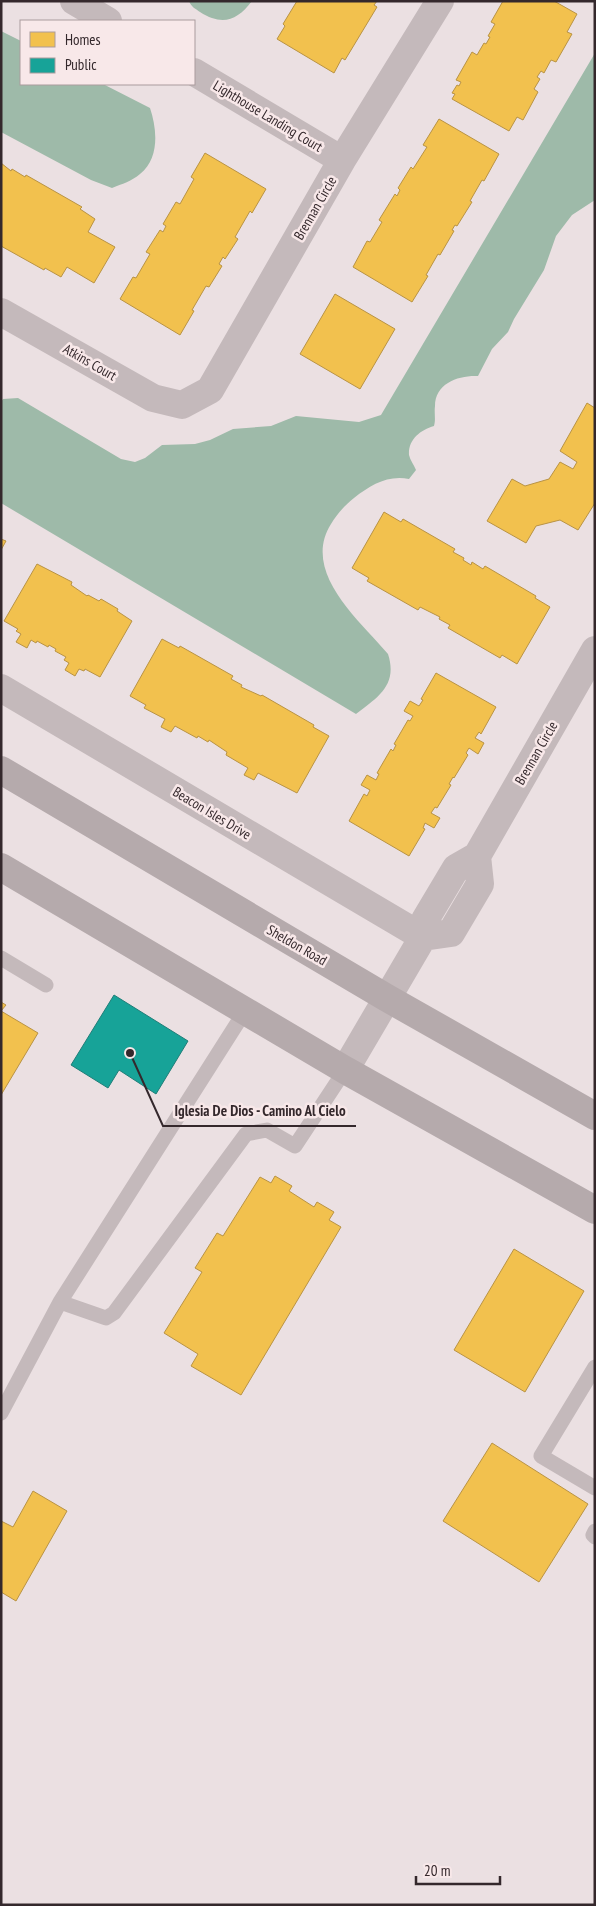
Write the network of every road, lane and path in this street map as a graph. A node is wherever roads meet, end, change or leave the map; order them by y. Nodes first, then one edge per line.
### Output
1 (74, 1) edge
2 (440, 1) edge
3 (106, 13) edge
4 (195, 73) edge
5 (342, 160) junction
6 (1, 312) edge
7 (182, 405) joint
8 (595, 650) edge
9 (1, 688) edge
10 (1, 770) edge
11 (1, 867) edge
12 (423, 937) junction
13 (1, 958) edge
14 (46, 985) dead end
15 (387, 998) junction
16 (245, 1011) junction
17 (345, 1070) junction
18 (595, 1116) edge
19 (595, 1210) edge
20 (60, 1302) junction
21 (595, 1367) edge
22 (1, 1413) edge
23 (595, 1488) edge
24 (595, 1531) edge
25 (595, 1537) edge

1 - 3 street
2 - 5 street, Brennan Circle
4 - 5 street, Lighthouse Landing Court
5 - 7 street, Brennan Circle
6 - 7 street, Atkins Court
8 - 12 street, Brennan Circle
9 - 12 street, Beacon Isles Drive
10 - 15 main road, Sheldon Road
11 - 16 main road
12 - 15 street
13 - 14 lane
15 - 17 street
15 - 18 main road, Sheldon Road
16 - 17 main road
16 - 20 lane
17 - 19 main road
17 - 20 lane
20 - 22 lane
21 - 23 lane
24 - 25 lane

